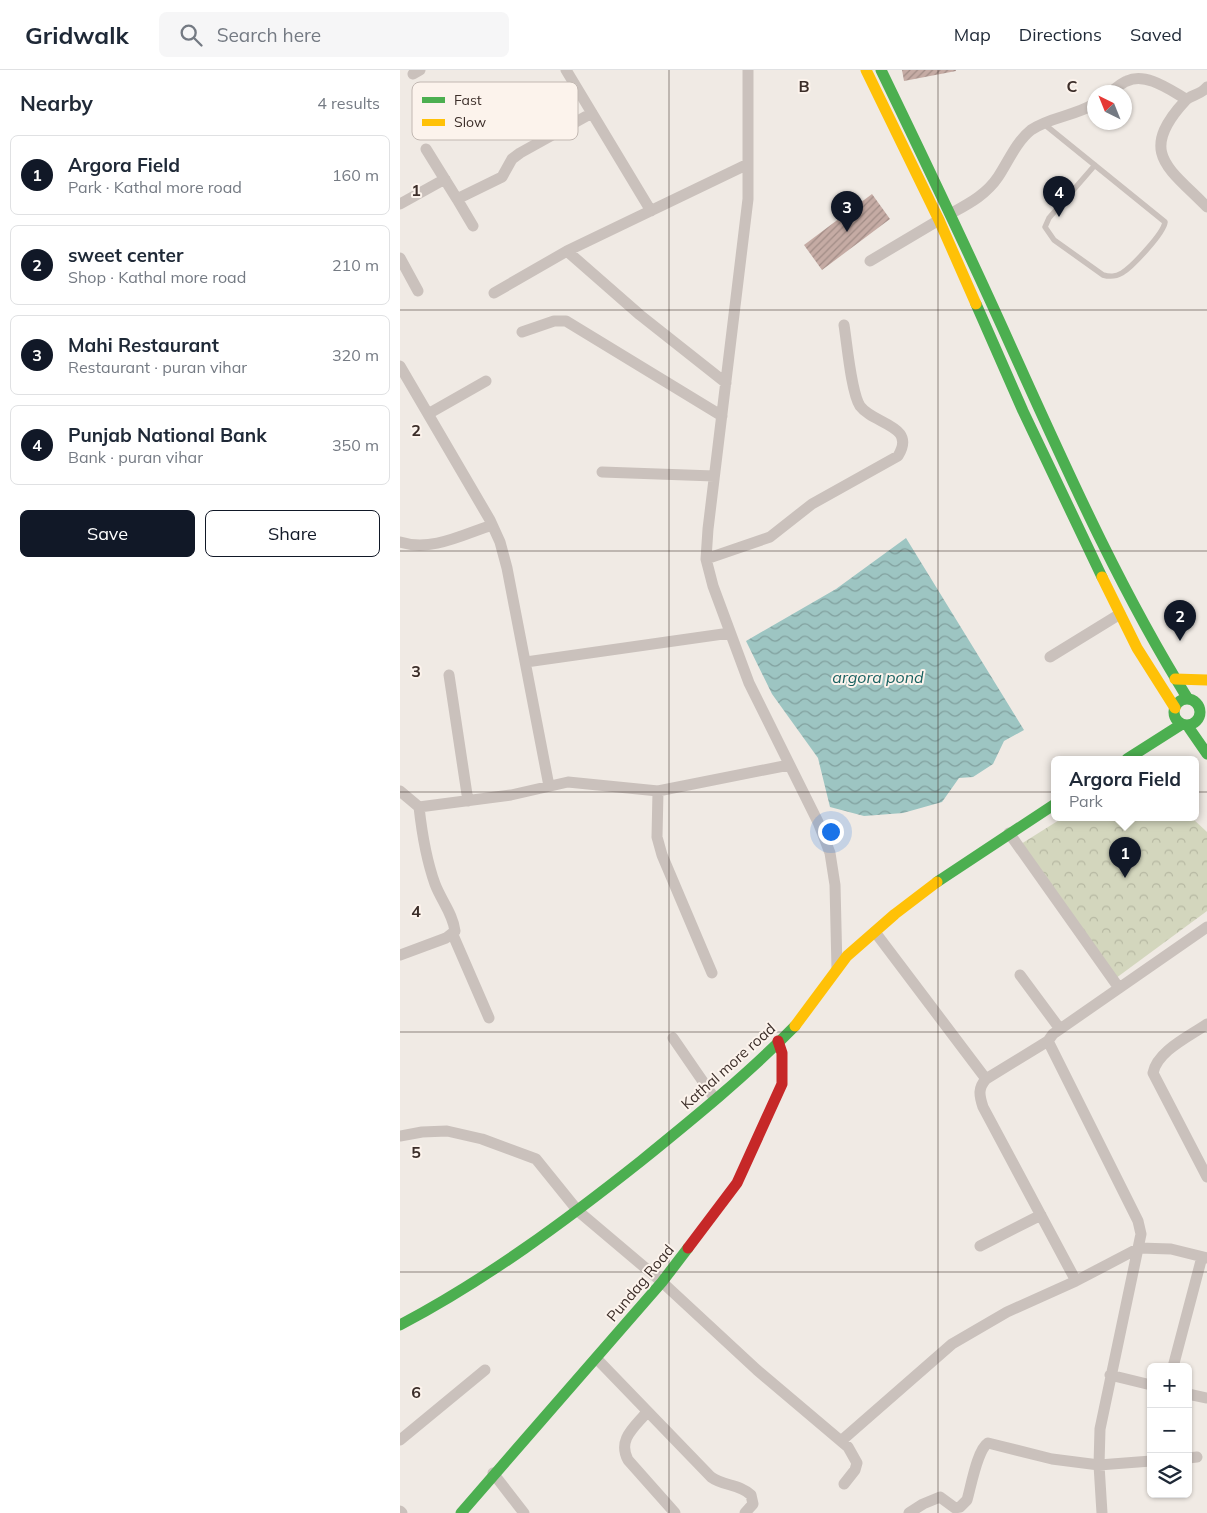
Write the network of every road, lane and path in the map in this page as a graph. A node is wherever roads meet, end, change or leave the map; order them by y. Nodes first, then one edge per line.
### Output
1 (566, 70) edge
2 (748, 70) edge
3 (866, 70) edge
4 (881, 70) edge
5 (573, 82) edge
6 (1121, 85) edge
7 (1207, 87) edge
8 (578, 90) edge
9 (1186, 99) junction
10 (1087, 107) edge
11 (592, 113) junction
12 (578, 121) edge
13 (1044, 124) junction
14 (543, 140) edge
15 (426, 149) dead end
16 (748, 164) junction
17 (1095, 165) junction
18 (444, 179) junction
19 (457, 199) junction
20 (400, 204) edge
21 (1207, 207) edge
22 (651, 211) junction
23 (950, 214) junction
24 (939, 220) junction
25 (473, 226) dead end
26 (567, 251) junction
27 (400, 258) edge
28 (870, 261) dead end
29 (418, 290) dead end
30 (494, 293) dead end
31 (844, 325) dead end
32 (522, 332) dead end
33 (400, 366) edge
34 (486, 382) dead end
35 (726, 383) junction
36 (428, 414) junction
37 (722, 416) junction
38 (602, 472) dead end
39 (714, 476) junction
40 (492, 525) junction
41 (400, 542) edge
42 (706, 560) junction
43 (1120, 614) junction
44 (730, 633) junction
45 (1050, 656) dead end
46 (526, 662) junction
47 (449, 675) dead end
48 (1175, 679) junction
49 (1207, 680) edge
50 (1207, 687) edge
51 (1199, 707) edge
52 (1174, 708) junction
53 (1184, 725) junction
54 (1207, 754) edge
55 (1132, 756) edge
56 (789, 765) junction
57 (549, 786) junction
58 (400, 790) edge
59 (658, 791) junction
60 (468, 801) junction
61 (419, 807) junction
62 (1051, 807) edge
63 (1009, 833) junction
64 (1207, 927) edge
65 (875, 932) junction
66 (453, 935) junction
67 (400, 955) edge
68 (837, 969) junction
69 (712, 973) dead end
70 (1020, 975) dead end
71 (1119, 988) junction
72 (489, 1018) dead end
73 (1207, 1024) edge
74 (1060, 1029) junction
75 (673, 1038) dead end
76 (778, 1041) junction
77 (1048, 1041) junction
78 (986, 1079) junction
79 (715, 1099) junction
80 (400, 1136) edge
81 (1204, 1163) edge
82 (1207, 1177) edge
83 (578, 1211) junction
84 (1040, 1215) junction
85 (980, 1246) dead end
86 (1139, 1248) junction
87 (1204, 1258) edge
88 (1076, 1281) junction
89 (662, 1282) junction
90 (400, 1325) edge
91 (596, 1358) junction
92 (1174, 1363) edge
93 (485, 1370) dead end
94 (1110, 1375) junction
95 (1147, 1384) edge
96 (1192, 1395) edge
97 (1207, 1398) edge
98 (648, 1412) junction
99 (400, 1440) edge
100 (840, 1441) junction
101 (1147, 1461) edge
102 (1098, 1465) junction
103 (494, 1474) junction
104 (844, 1484) dead end
105 (461, 1513) edge
106 (524, 1513) edge
107 (675, 1513) edge
108 (745, 1513) edge
109 (909, 1513) edge
110 (1102, 1513) edge

1 - 5 street
2 - 16 street
3 - 24 main road
4 - 23 main road
6 - 9 street
7 - 9 street
8 - 11 street
9 - 21 street
10 - 13 street
11 - 12 street
11 - 22 street
13 - 17 lane
13 - 23 street
14 - 19 street
15 - 18 street
16 - 22 street
16 - 35 street
17 - 17 lane
18 - 19 street
18 - 20 street
19 - 25 street
22 - 26 street
23 - 48 main road
24 - 28 street
24 - 43 main road
26 - 30 street
26 - 35 street
27 - 29 street
31 - 42 street
32 - 37 street
33 - 36 street
34 - 36 street
35 - 37 street
36 - 40 street
37 - 39 street
38 - 39 street
39 - 42 street
40 - 41 street
40 - 46 street
42 - 44 street
43 - 45 street
43 - 52 main road
44 - 46 street
44 - 56 street
46 - 57 street
47 - 60 street
48 - 49 main road
48 - 51 main road
50 - 51 main road
51 - 52 main road
51 - 53 main road
52 - 53 main road
53 - 54 main road
53 - 55 main road
56 - 59 street
56 - 68 street
57 - 59 street
57 - 60 street
58 - 61 street
59 - 69 street
60 - 61 street
61 - 66 street
62 - 63 main road, Kathal more road
63 - 65 main road, Kathal more road
63 - 71 street
64 - 71 street
65 - 68 main road, Kathal more road
65 - 78 street
66 - 67 street
66 - 72 street
68 - 76 main road, Kathal more road
70 - 74 street
71 - 74 street
73 - 81 street
74 - 77 street
75 - 79 street
76 - 79 main road, Kathal more road
76 - 89 main road, Pundag Road
77 - 78 street
77 - 86 street
78 - 84 street
79 - 83 main road, Kathal more road
80 - 83 street
81 - 82 street
83 - 89 street
83 - 90 main road, Kathal more road
84 - 85 street
84 - 88 street
86 - 87 street
86 - 88 street
86 - 94 street
87 - 92 street
88 - 100 street
89 - 91 main road, Pundag Road
89 - 100 street
91 - 98 street
91 - 103 main road, Pundag Road
93 - 99 street
94 - 95 street
94 - 102 street
96 - 97 street
98 - 107 street
98 - 108 street
100 - 104 street
101 - 102 street
102 - 109 street
102 - 110 street
103 - 105 main road, Pundag Road
103 - 106 street

